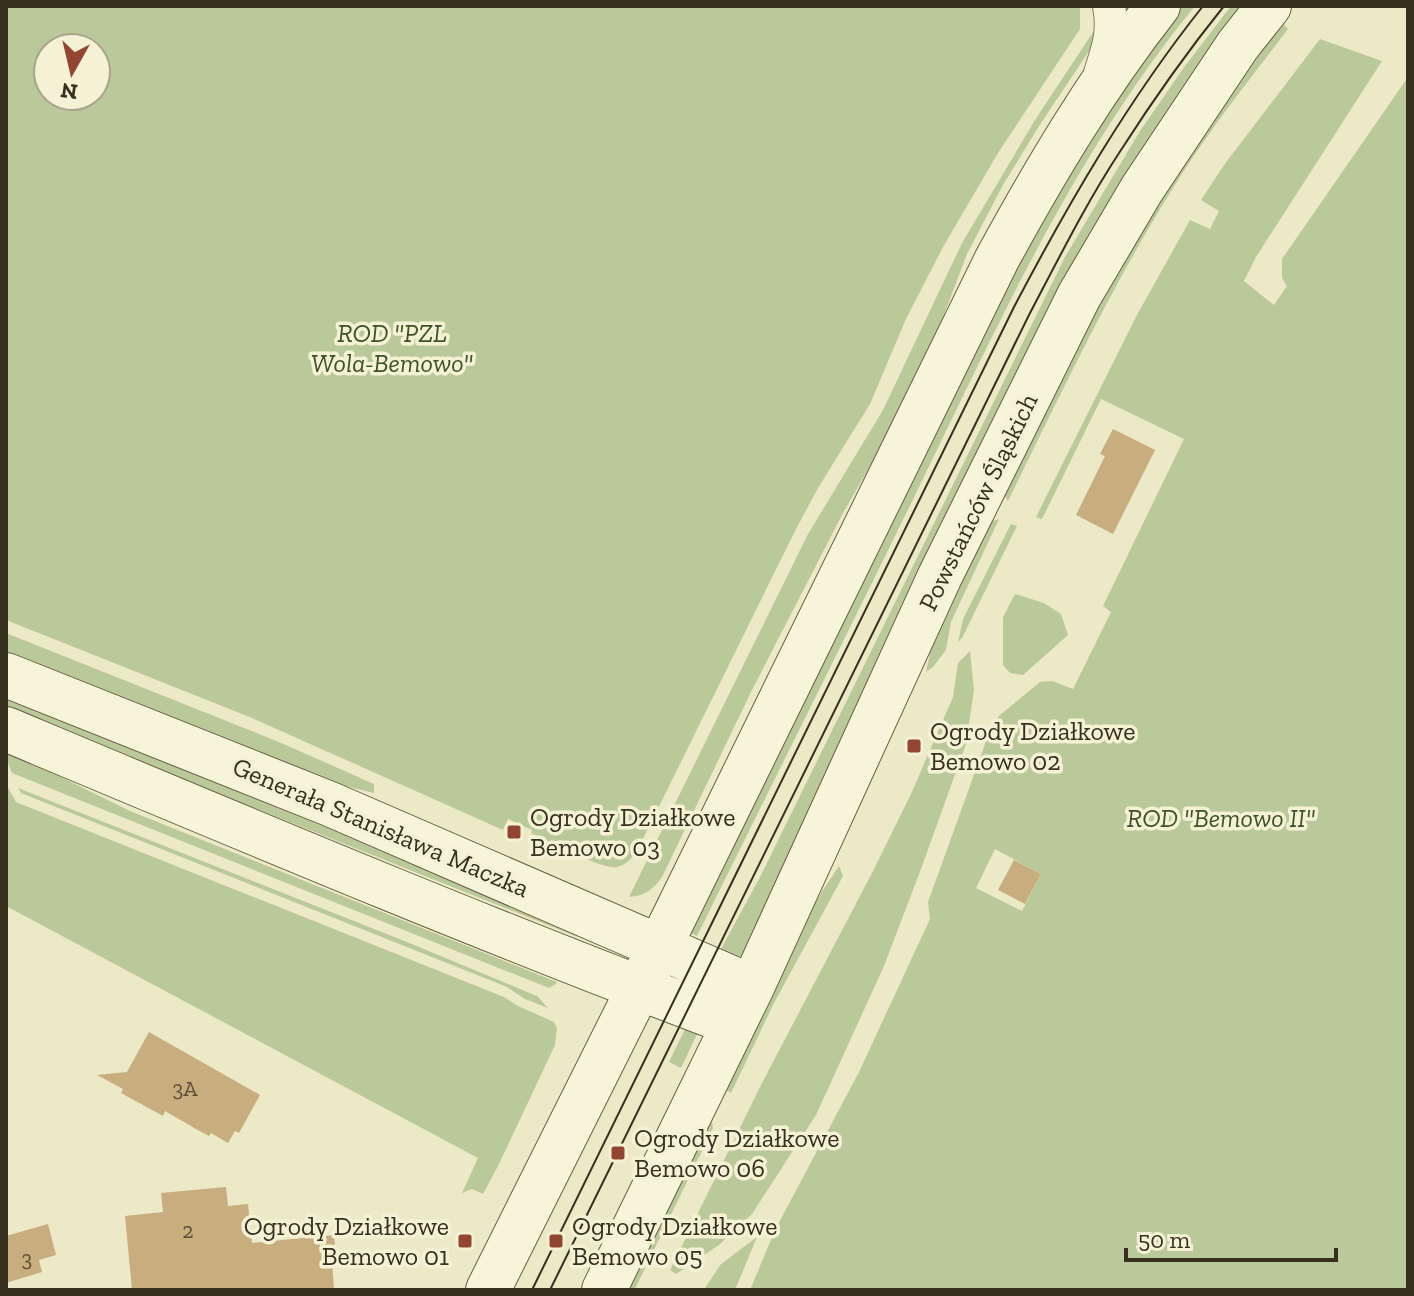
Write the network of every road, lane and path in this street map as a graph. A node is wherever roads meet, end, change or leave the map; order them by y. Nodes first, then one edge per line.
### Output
1 (1109, 6) edge
2 (1158, 6) edge
3 (1269, 6) edge
4 (1092, 97) junction
5 (6, 675) edge
6 (6, 729) edge
7 (660, 946) junction
8 (639, 988) junction
9 (743, 1006) junction
10 (488, 1290) edge
11 (604, 1290) edge

1 - 4 street
2 - 4 main road
3 - 9 main road, Powstańców Śląskich
4 - 7 main road
5 - 7 main road, Generała Stanisława Maczka
6 - 8 main road, Generała Stanisława Maczka
7 - 8 main road
7 - 9 main road, Generała Stanisława Maczka
8 - 9 main road, Generała Stanisława Maczka
8 - 10 main road
9 - 11 main road, Powstańców Śląskich

